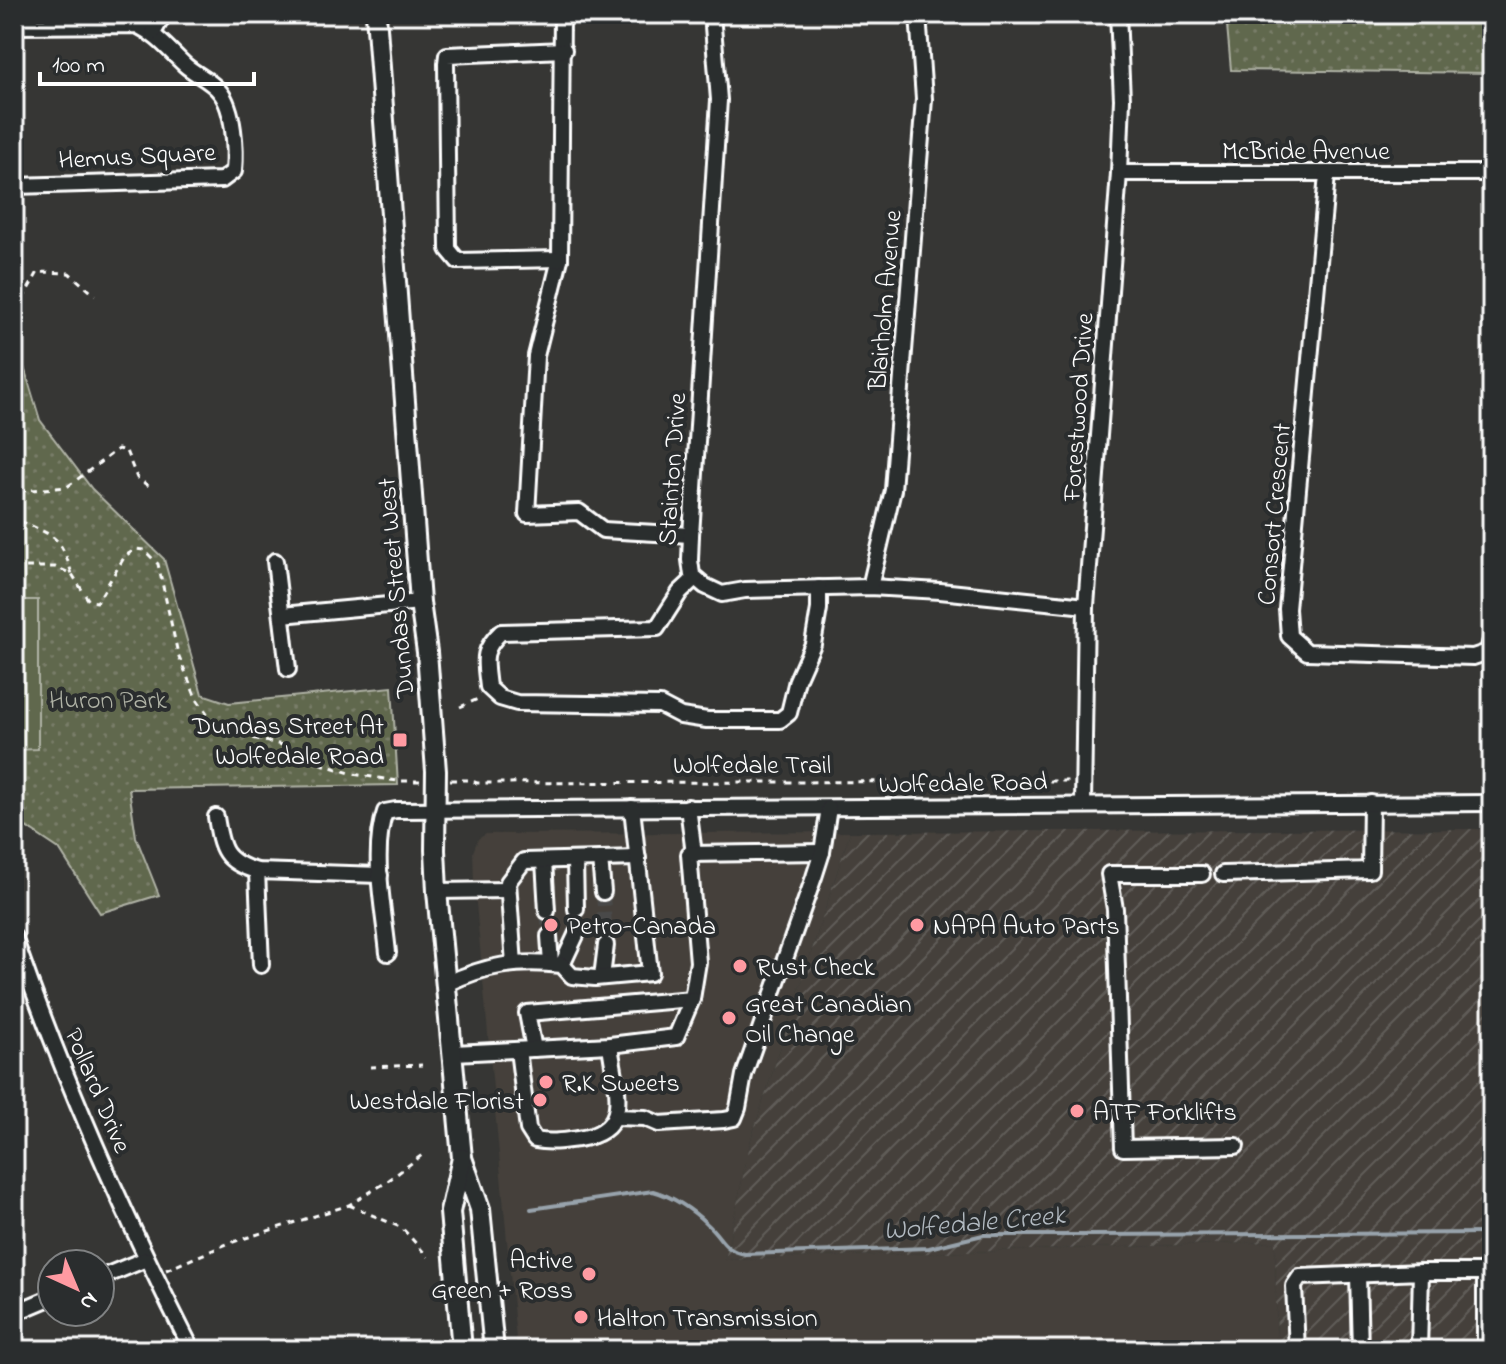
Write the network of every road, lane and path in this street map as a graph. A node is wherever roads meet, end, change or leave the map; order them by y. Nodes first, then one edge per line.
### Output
1 (164, 14) edge
2 (376, 14) edge
3 (562, 14) edge
4 (712, 14) edge
5 (918, 14) edge
6 (1118, 14) edge
7 (14, 26) edge
8 (153, 33) junction
9 (564, 50) junction
10 (1119, 173) junction
11 (1492, 173) edge
12 (1327, 175) junction
13 (14, 186) edge
14 (560, 259) junction
15 (95, 295) dead end
16 (14, 307) edge
17 (14, 402) edge
18 (16, 466) edge
19 (150, 487) dead end
20 (19, 491) junction
21 (20, 521) junction
22 (691, 535) junction
23 (14, 538) edge
24 (275, 561) dead end
25 (14, 567) edge
26 (72, 574) junction
27 (695, 578) junction
28 (870, 587) junction
29 (819, 588) junction
30 (420, 602) junction
31 (1086, 606) junction
32 (282, 615) junction
33 (1492, 636) edge
34 (288, 669) dead end
35 (490, 689) junction
36 (460, 707) dead end
37 (469, 780) dead end
38 (403, 781) dead end
39 (1084, 782) junction
40 (1371, 803) junction
41 (1492, 803) edge
42 (1083, 805) junction
43 (688, 807) junction
44 (632, 808) junction
45 (829, 808) junction
46 (435, 809) junction
47 (216, 817) dead end
48 (822, 852) junction
49 (694, 854) junction
50 (638, 858) junction
51 (600, 859) junction
52 (575, 860) junction
53 (544, 861) junction
54 (257, 871) junction
55 (1202, 874) dead end
56 (1223, 874) dead end
57 (380, 875) junction
58 (508, 890) junction
59 (437, 891) junction
60 (603, 892) tunnel mouth
61 (576, 909) tunnel mouth
62 (547, 911) tunnel mouth
63 (577, 933) tunnel mouth
64 (549, 936) tunnel mouth
65 (14, 937) edge
66 (606, 945) tunnel mouth
67 (388, 953) dead end
68 (514, 964) junction
69 (556, 964) junction
70 (261, 965) dead end
71 (650, 973) junction
72 (602, 977) junction
73 (446, 984) junction
74 (692, 999) junction
75 (650, 1002) junction
76 (610, 1045) junction
77 (534, 1049) junction
78 (518, 1050) junction
79 (454, 1053) junction
80 (422, 1065) dead end
81 (370, 1067) dead end
82 (615, 1117) junction
83 (1236, 1146) dead end
84 (426, 1152) dead end
85 (462, 1158) junction
86 (349, 1205) junction
87 (428, 1257) dead end
88 (146, 1259) junction
89 (116, 1271) edge
90 (1421, 1272) junction
91 (154, 1275) junction
92 (1358, 1275) junction
93 (36, 1304) edge
94 (14, 1313) edge
95 (192, 1350) edge
96 (462, 1350) edge
97 (494, 1350) edge
98 (1297, 1350) edge
99 (1360, 1350) edge
100 (1419, 1350) edge
101 (1485, 1350) edge

1 - 8 street
2 - 30 main road, Dundas Street West
3 - 9 street
4 - 22 street, Stainton Drive
5 - 28 street, Blairholm Avenue
6 - 10 street, Forestwood Drive
7 - 8 street
8 - 13 street, Hemus Square
9 - 14 street
9 - 14 street
10 - 12 street, McBride Avenue
10 - 31 street, Forestwood Drive
11 - 12 street, McBride Avenue
12 - 33 street, Consort Crescent
14 - 22 street
15 - 16 path
17 - 18 path
18 - 20 path
19 - 20 path
20 - 21 path
21 - 23 path
21 - 26 path
22 - 27 street, Stainton Drive
24 - 32 street
25 - 26 path
26 - 38 path
27 - 29 street, Stainton Drive
27 - 35 street
28 - 29 street, Stainton Drive
28 - 31 street, Stainton Drive
29 - 35 street
30 - 32 street
30 - 46 main road, Dundas Street West
31 - 39 street, Forestwood Drive
32 - 34 street
35 - 36 path
37 - 39 path, Wolfedale Trail
39 - 42 street, Forestwood Drive
40 - 41 street, Wolfedale Road
40 - 42 street, Wolfedale Road
40 - 56 street
42 - 45 street, Wolfedale Road
43 - 44 street, Wolfedale Road
43 - 45 street, Wolfedale Road
43 - 49 street
44 - 46 street, Wolfedale Road
44 - 50 street
45 - 48 street
46 - 57 street, Wolfedale Road
46 - 59 main road, Dundas Street West
47 - 54 street
48 - 49 street
48 - 82 street
49 - 74 street
50 - 51 street
50 - 71 street
51 - 52 street
51 - 60 street
52 - 53 street
52 - 61 street
53 - 58 street
53 - 62 street
54 - 57 street
54 - 70 street
55 - 83 street
57 - 67 street
58 - 59 street
58 - 68 street
59 - 73 main road, Dundas Street West
63 - 69 street
64 - 69 street
65 - 88 street, Pollard Drive
66 - 72 street
68 - 69 street
68 - 73 street
69 - 72 street
71 - 72 street
71 - 75 street
73 - 79 main road, Dundas Street West
74 - 75 street
74 - 76 street
75 - 77 street
76 - 77 street
76 - 82 street
77 - 78 street
78 - 79 street
78 - 82 street
79 - 85 main road, Dundas Street West
80 - 81 path
84 - 86 path
85 - 96 main road, Dundas Street West
85 - 97 main road, Dundas Street West
86 - 87 path
86 - 91 path
88 - 89 street
88 - 91 street, Pollard Drive
90 - 92 street
90 - 100 street
90 - 101 street
91 - 95 street, Pollard Drive
92 - 98 street
92 - 99 street
93 - 94 street

